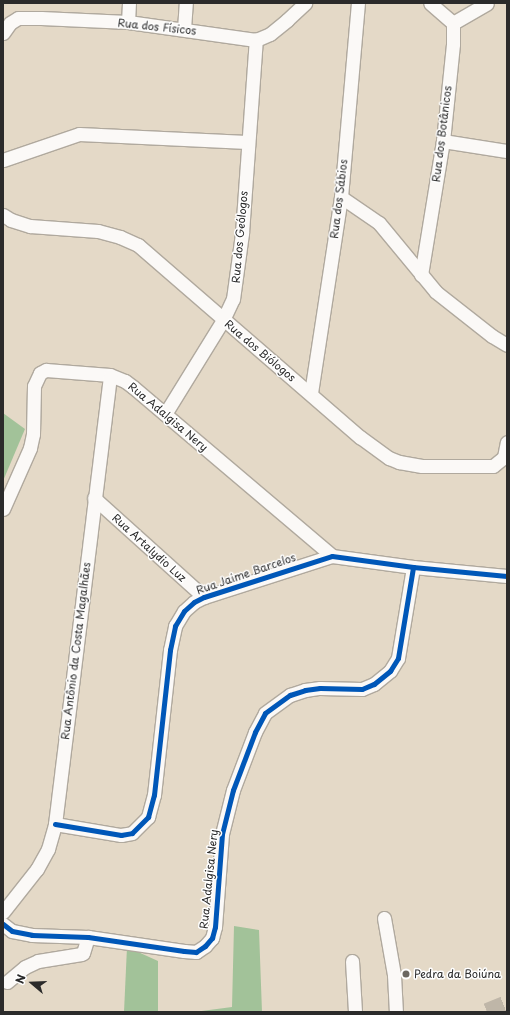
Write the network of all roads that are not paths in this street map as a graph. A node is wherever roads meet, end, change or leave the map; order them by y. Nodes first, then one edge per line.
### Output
1 (129, 3) edge
2 (186, 3) edge
3 (305, 3) edge
4 (358, 3) edge
5 (430, 3) edge
6 (487, 3) edge
7 (128, 22) junction
8 (453, 23) junction
9 (184, 29) junction
10 (3, 34) edge
11 (256, 40) junction
12 (443, 141) junction
13 (247, 142) junction
14 (507, 151) edge
15 (3, 160) edge
16 (341, 197) junction
17 (3, 215) edge
18 (421, 275) junction
19 (223, 320) junction
20 (507, 345) edge
21 (110, 375) junction
22 (311, 393) junction
23 (164, 414) junction
24 (507, 442) edge
25 (94, 498) junction
26 (3, 509) edge
27 (332, 556) junction
28 (413, 567) junction
29 (507, 576) edge
30 (204, 597) junction
31 (55, 824) junction
32 (3, 912) edge
33 (384, 918) dead end
34 (3, 924) edge
35 (88, 936) junction
36 (352, 961) dead end
37 (7, 982) dead end
38 (355, 1012) edge
39 (396, 1012) edge

1 - 7 street
2 - 9 street
3 - 11 street
4 - 16 street, Rua dos Sábios
5 - 8 street
6 - 8 street
7 - 9 street, Rua dos Físicos
7 - 10 street, Rua dos Físicos
8 - 12 street, Rua dos Botânicos
9 - 11 street, Rua dos Físicos
11 - 13 street, Rua dos Geólogos
12 - 14 street
12 - 18 street, Rua dos Botânicos
13 - 15 street
13 - 19 street, Rua dos Geólogos
16 - 18 street
16 - 22 street, Rua dos Sábios
17 - 19 street, Rua dos Biólogos
18 - 20 street
19 - 22 street, Rua dos Biólogos
19 - 23 street, Rua dos Geólogos
21 - 23 street, Rua Adalgisa Nery
21 - 25 street, Rua Antônio da Costa Magalhães
21 - 26 street, Rua Adalgisa Nery
22 - 24 street, Rua dos Biólogos
23 - 27 street, Rua Adalgisa Nery
25 - 30 street, Rua Artalydio Luz
25 - 31 street, Rua Antônio da Costa Magalhães
27 - 28 street, Rua Jaime Barcelos
27 - 30 street, Rua Jaime Barcelos
28 - 29 street, Rua Jaime Barcelos
28 - 35 street, Rua Adalgisa Nery
30 - 31 street, Rua Jaime Barcelos
31 - 32 street, Rua Antônio da Costa Magalhães
33 - 39 street
34 - 35 street, Rua Adalgisa Nery
35 - 37 street
36 - 38 street

